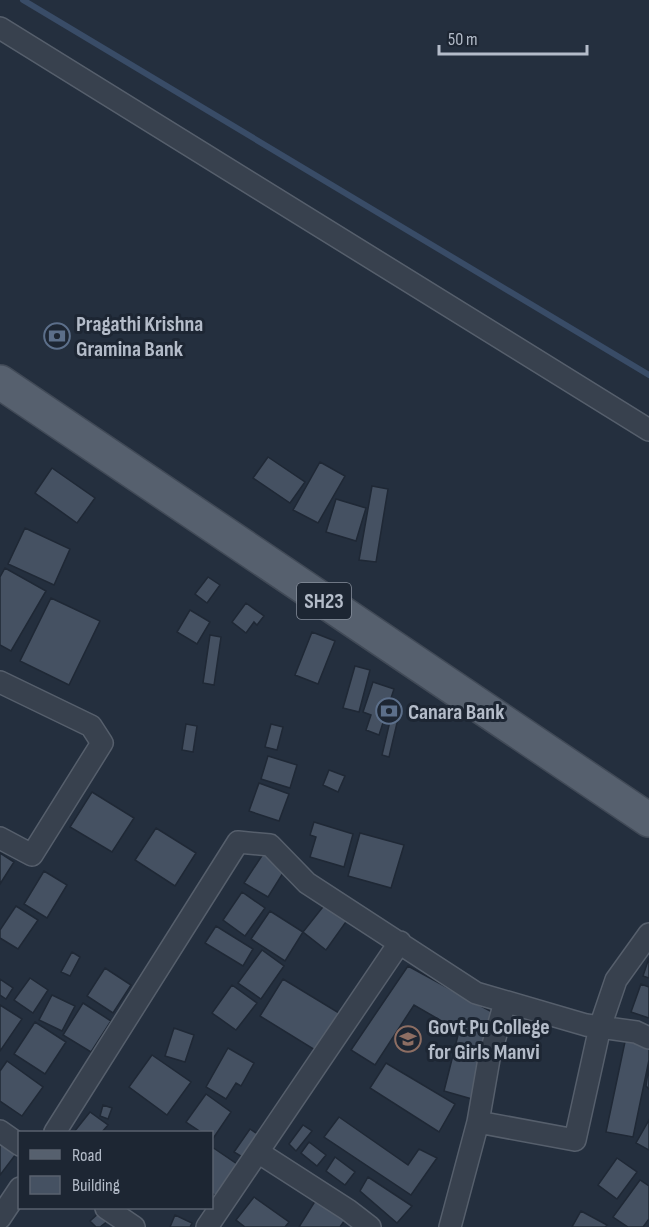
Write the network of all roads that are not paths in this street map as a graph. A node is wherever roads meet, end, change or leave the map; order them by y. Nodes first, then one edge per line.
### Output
1 (0, 28) edge
2 (0, 382) edge
3 (649, 430) edge
4 (0, 681) edge
5 (649, 820) edge
6 (0, 838) edge
7 (649, 934) edge
8 (400, 942) junction
9 (505, 1002) junction
10 (600, 1027) junction
11 (649, 1038) edge
12 (478, 1122) junction
13 (0, 1131) edge
14 (56, 1131) edge
15 (18, 1144) edge
16 (258, 1152) junction
17 (18, 1191) edge
18 (107, 1209) edge
19 (0, 1218) edge
20 (134, 1227) edge
21 (207, 1227) edge
22 (370, 1227) edge
23 (450, 1227) edge

1 - 3 street
2 - 5 main road, SH23
4 - 6 street
7 - 10 street
8 - 9 street
8 - 14 street
8 - 16 street
9 - 10 street
9 - 12 street
10 - 11 street
10 - 12 street
12 - 23 street
13 - 15 street
16 - 21 street
16 - 22 street
17 - 19 street
18 - 20 street

